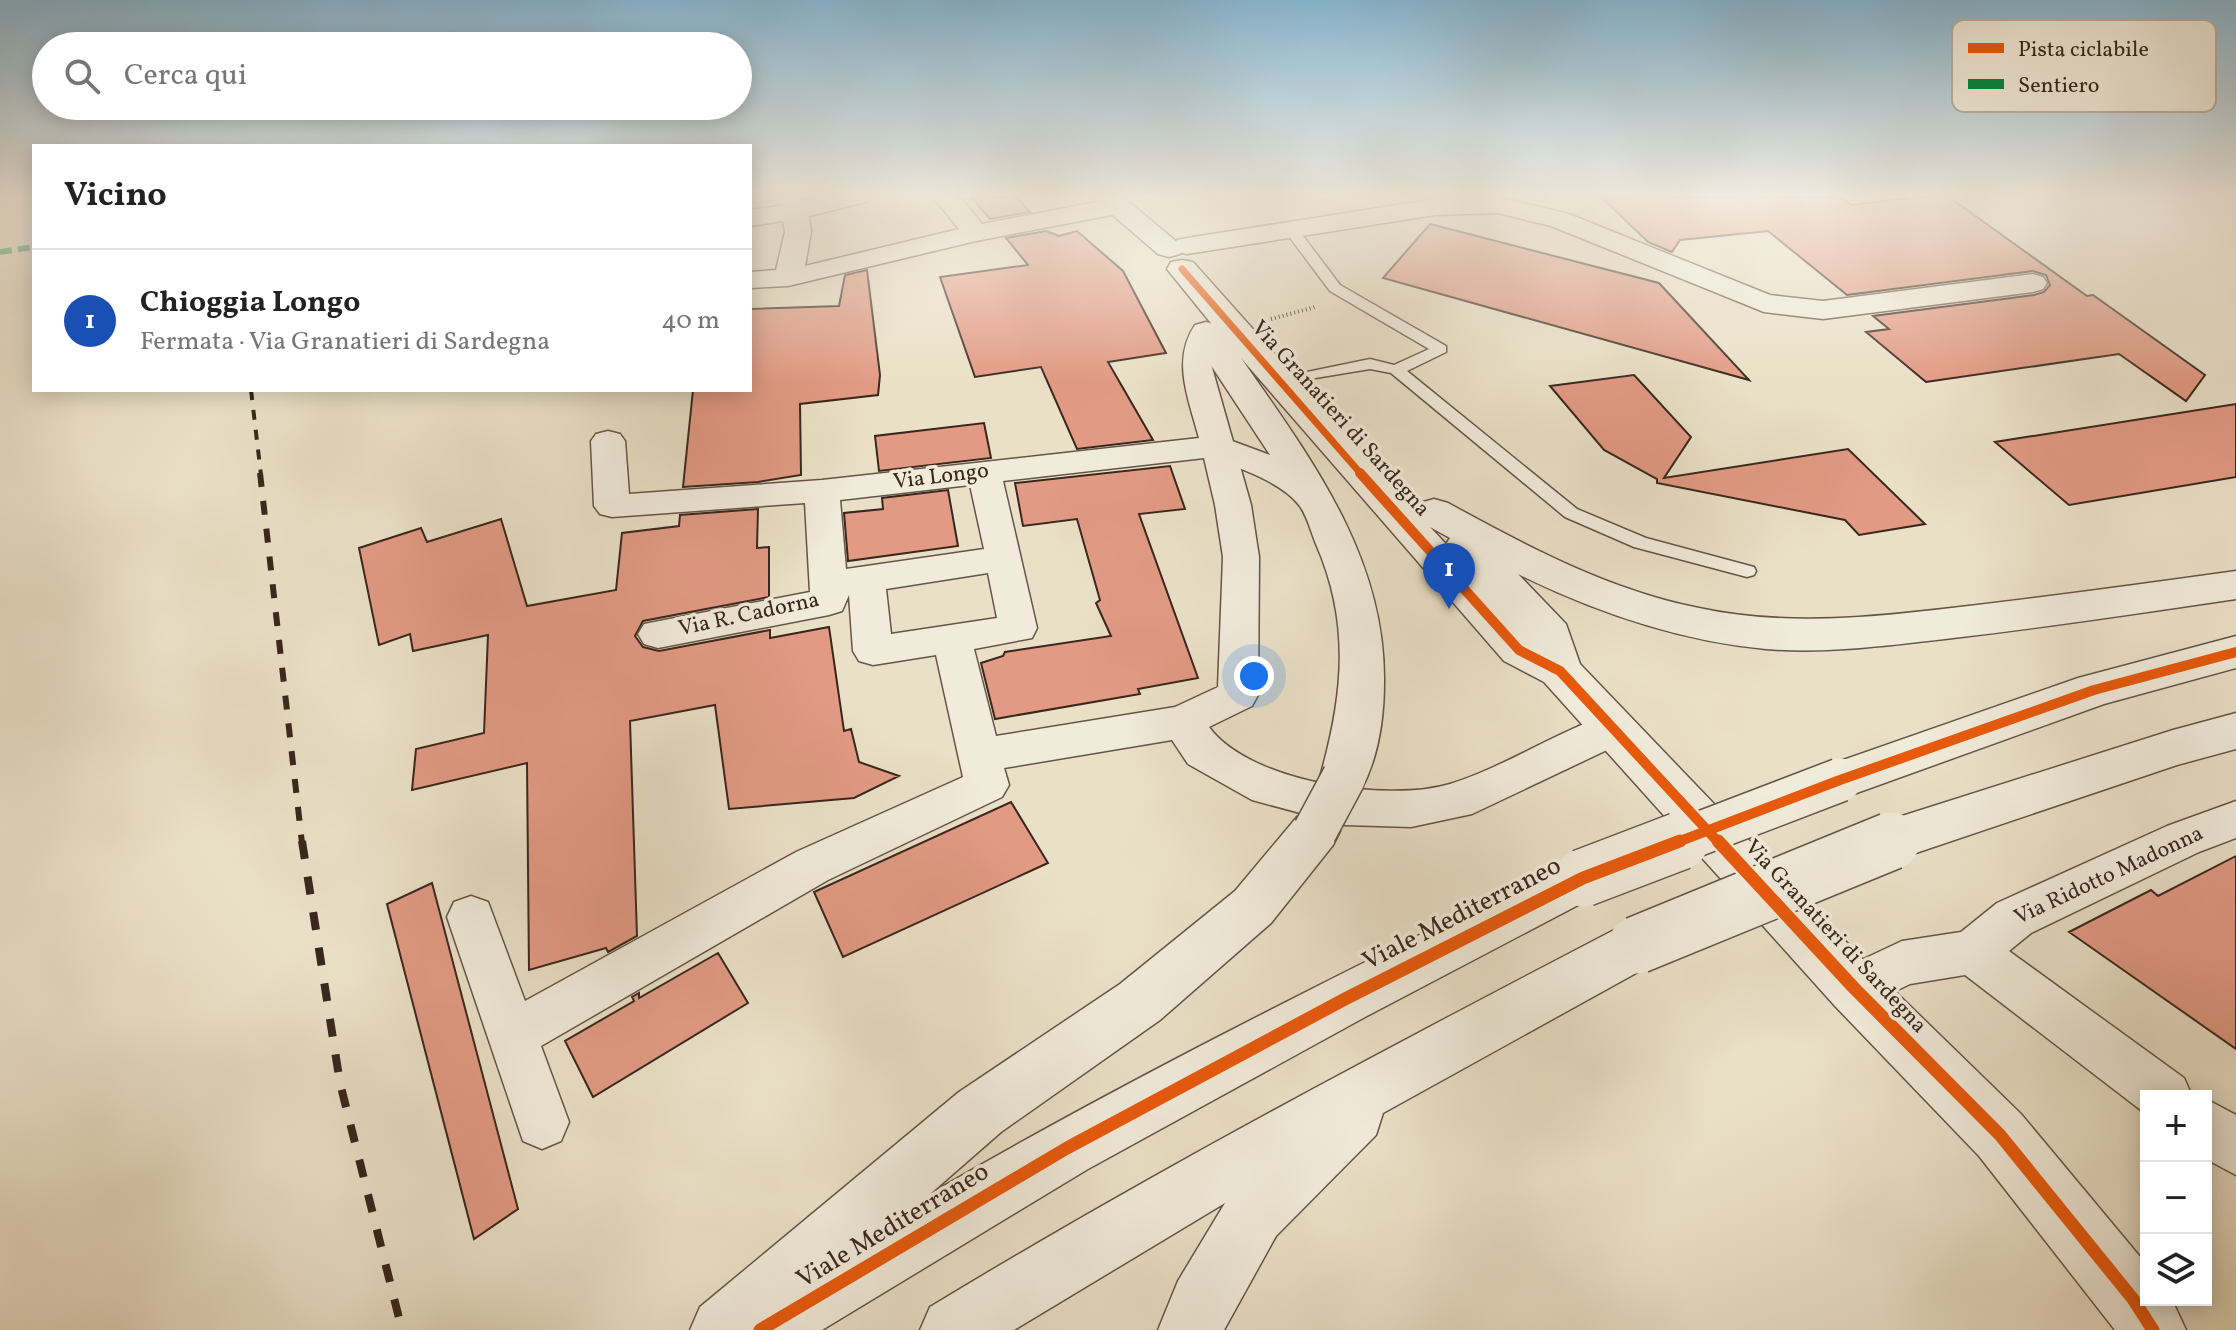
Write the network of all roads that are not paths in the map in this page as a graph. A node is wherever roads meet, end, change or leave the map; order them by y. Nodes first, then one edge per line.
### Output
1 (792, 259) edge
2 (867, 259) edge
3 (1181, 259) joint
4 (1313, 259) edge
5 (1655, 259) edge
6 (788, 278) junction
7 (752, 280) edge
8 (2033, 283) dead end
9 (1206, 331) junction
10 (1396, 370) junction
11 (1294, 378) junction
12 (608, 441) dead end
13 (1216, 446) junction
14 (984, 472) junction
15 (822, 491) junction
16 (1321, 504) junction
17 (1434, 512) junction
18 (1004, 558) junction
19 (1747, 571) dead end
20 (866, 579) junction
21 (828, 585) junction
22 (2236, 585) edge
23 (658, 634) dead end
24 (952, 639) junction
25 (2236, 652) edge
26 (1560, 671) junction
27 (1182, 722) junction
28 (1613, 729) junction
29 (2236, 731) edge
30 (979, 755) junction
31 (2236, 819) edge
32 (471, 917) dead end
33 (1972, 952) junction
34 (1854, 988) junction
35 (512, 1035) junction
36 (1399, 1072) junction
37 (2157, 1090) edge
38 (542, 1122) dead end
39 (2212, 1130) edge
40 (2236, 1148) edge
41 (723, 1330) edge
42 (760, 1330) edge
43 (953, 1330) edge
44 (1191, 1330) edge
45 (2153, 1330) edge

1 - 6 street
2 - 6 street
3 - 9 street
3 - 11 street, Via Granatieri di Sardegna
4 - 10 lane
5 - 8 street
6 - 7 street
9 - 13 street
9 - 16 street
10 - 11 lane
10 - 19 lane
11 - 17 street, Via Granatieri di Sardegna
11 - 26 street, Via Granatieri di Sardegna
12 - 15 street, Via Longo
13 - 14 street, Via Longo
13 - 16 street
13 - 27 street
14 - 15 street, Via Longo
14 - 18 street
15 - 21 street, Via R. Cadorna
16 - 41 street, bridge
17 - 22 street
17 - 26 street, Via Granatieri di Sardegna
18 - 20 street, Via R. Cadorna
18 - 24 street
20 - 21 street, Via R. Cadorna
20 - 24 street
21 - 23 street, Via R. Cadorna
24 - 30 street
25 - 42 street, Viale Mediterraneo, bridge
26 - 28 street, Via Granatieri di Sardegna
27 - 28 street
27 - 30 street
28 - 34 street, Via Granatieri di Sardegna
29 - 36 street, bridge
30 - 35 street
31 - 33 street, Via Ridotto Madonna
32 - 35 street
33 - 34 street
33 - 37 street
34 - 45 street, Via Granatieri di Sardegna
35 - 38 street
36 - 43 street
36 - 44 street
39 - 40 street

